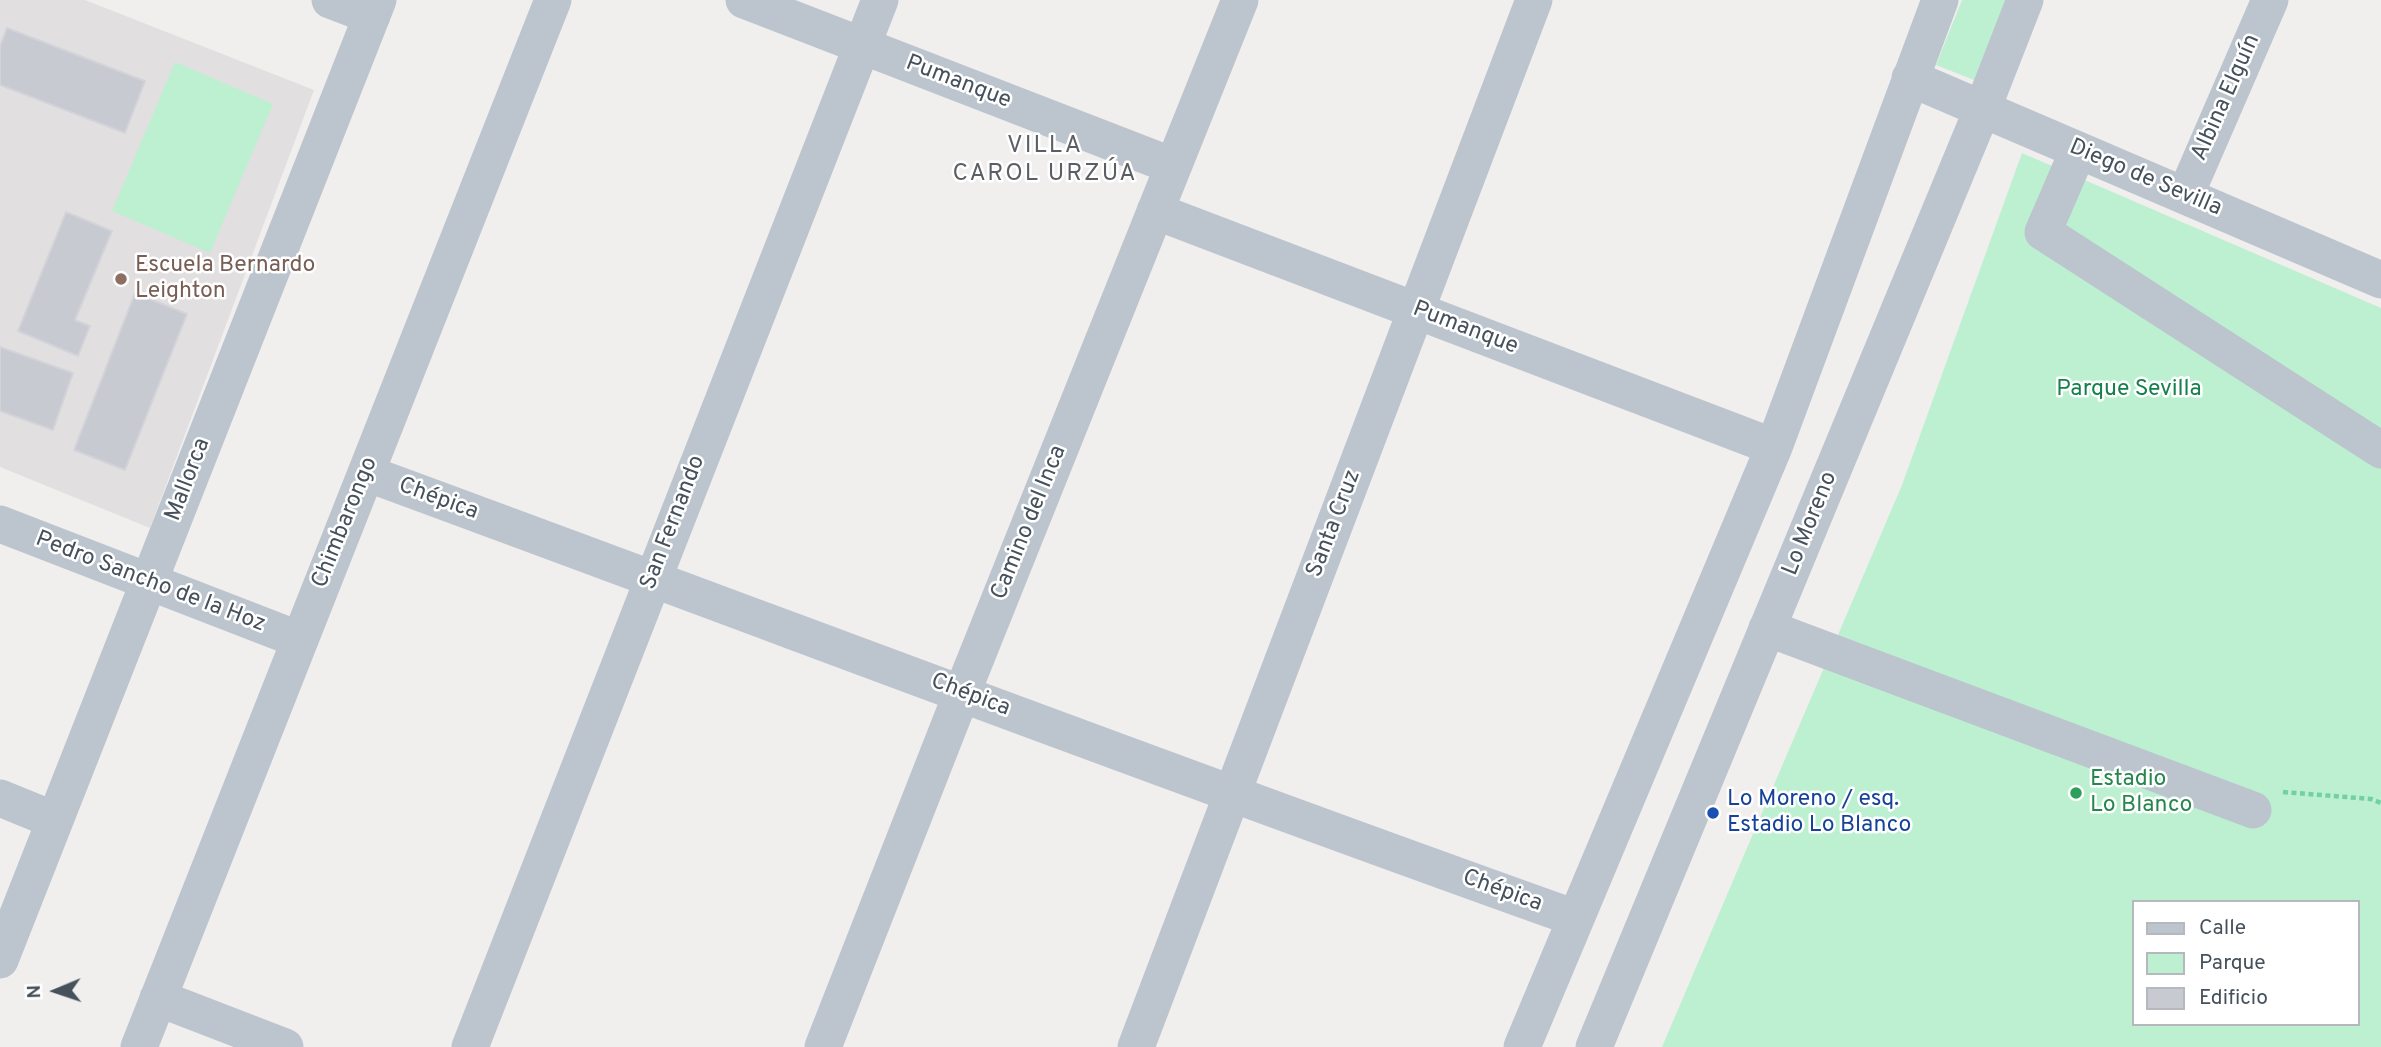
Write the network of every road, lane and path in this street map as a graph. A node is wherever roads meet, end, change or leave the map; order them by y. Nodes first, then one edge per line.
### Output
1 (330, 0) edge
2 (553, 0) edge
3 (744, 0) edge
4 (880, 0) edge
5 (1240, 0) edge
6 (1534, 0) edge
7 (1940, 0) edge
8 (2025, 0) edge
9 (2270, 0) edge
10 (375, 8) edge
11 (862, 45) junction
12 (1910, 78) junction
13 (1982, 110) junction
14 (2078, 151) junction
15 (1173, 166) junction
16 (2185, 196) junction
17 (1156, 212) junction
18 (2377, 268) edge
19 (1416, 311) junction
20 (1774, 447) junction
21 (2381, 450) edge
22 (366, 473) junction
23 (0, 524) edge
24 (653, 579) junction
25 (149, 583) junction
26 (1767, 628) junction
27 (300, 640) junction
28 (962, 693) junction
29 (1232, 796) junction
30 (0, 798) edge
31 (2253, 810) dead end
32 (54, 820) junction
33 (1575, 918) junction
34 (0, 960) edge
35 (159, 998) junction
36 (139, 1047) edge
37 (285, 1047) edge
38 (470, 1047) edge
39 (823, 1047) edge
40 (1136, 1047) edge
41 (1522, 1047) edge
42 (1594, 1047) edge

1 - 10 street
2 - 22 street, Chimbarongo
3 - 11 street, Pumanque
4 - 11 street, San Fernando
5 - 15 street, Camino del Inca
6 - 19 street, Santa Cruz
7 - 12 street
8 - 13 street, Lo Moreno
9 - 16 street, Albina Elguín
10 - 25 street, Mallorca
11 - 15 street, Pumanque
11 - 24 street, San Fernando
12 - 13 street, Diego de Sevilla
12 - 20 street
13 - 14 street, Diego de Sevilla
13 - 26 street, Lo Moreno
14 - 16 street, Diego de Sevilla
14 - 21 street
15 - 17 street, Camino del Inca
16 - 18 street, Diego de Sevilla
17 - 19 street, Pumanque
17 - 28 street, Camino del Inca
19 - 20 street, Pumanque
19 - 29 street, Santa Cruz
20 - 33 street
22 - 24 street, Chépica
22 - 27 street, Chimbarongo
23 - 25 street, Pedro Sancho de la Hoz
24 - 28 street, Chépica
24 - 38 street, San Fernando
25 - 27 street, Pedro Sancho de la Hoz
25 - 32 street, Mallorca
26 - 31 street
26 - 42 street, Lo Moreno
27 - 35 street, Chimbarongo
28 - 29 street, Chépica
28 - 39 street, Camino del Inca
29 - 33 street, Chépica
29 - 40 street, Santa Cruz
30 - 32 street
32 - 34 street, Mallorca
33 - 41 street
35 - 36 street, Chimbarongo
35 - 37 street

